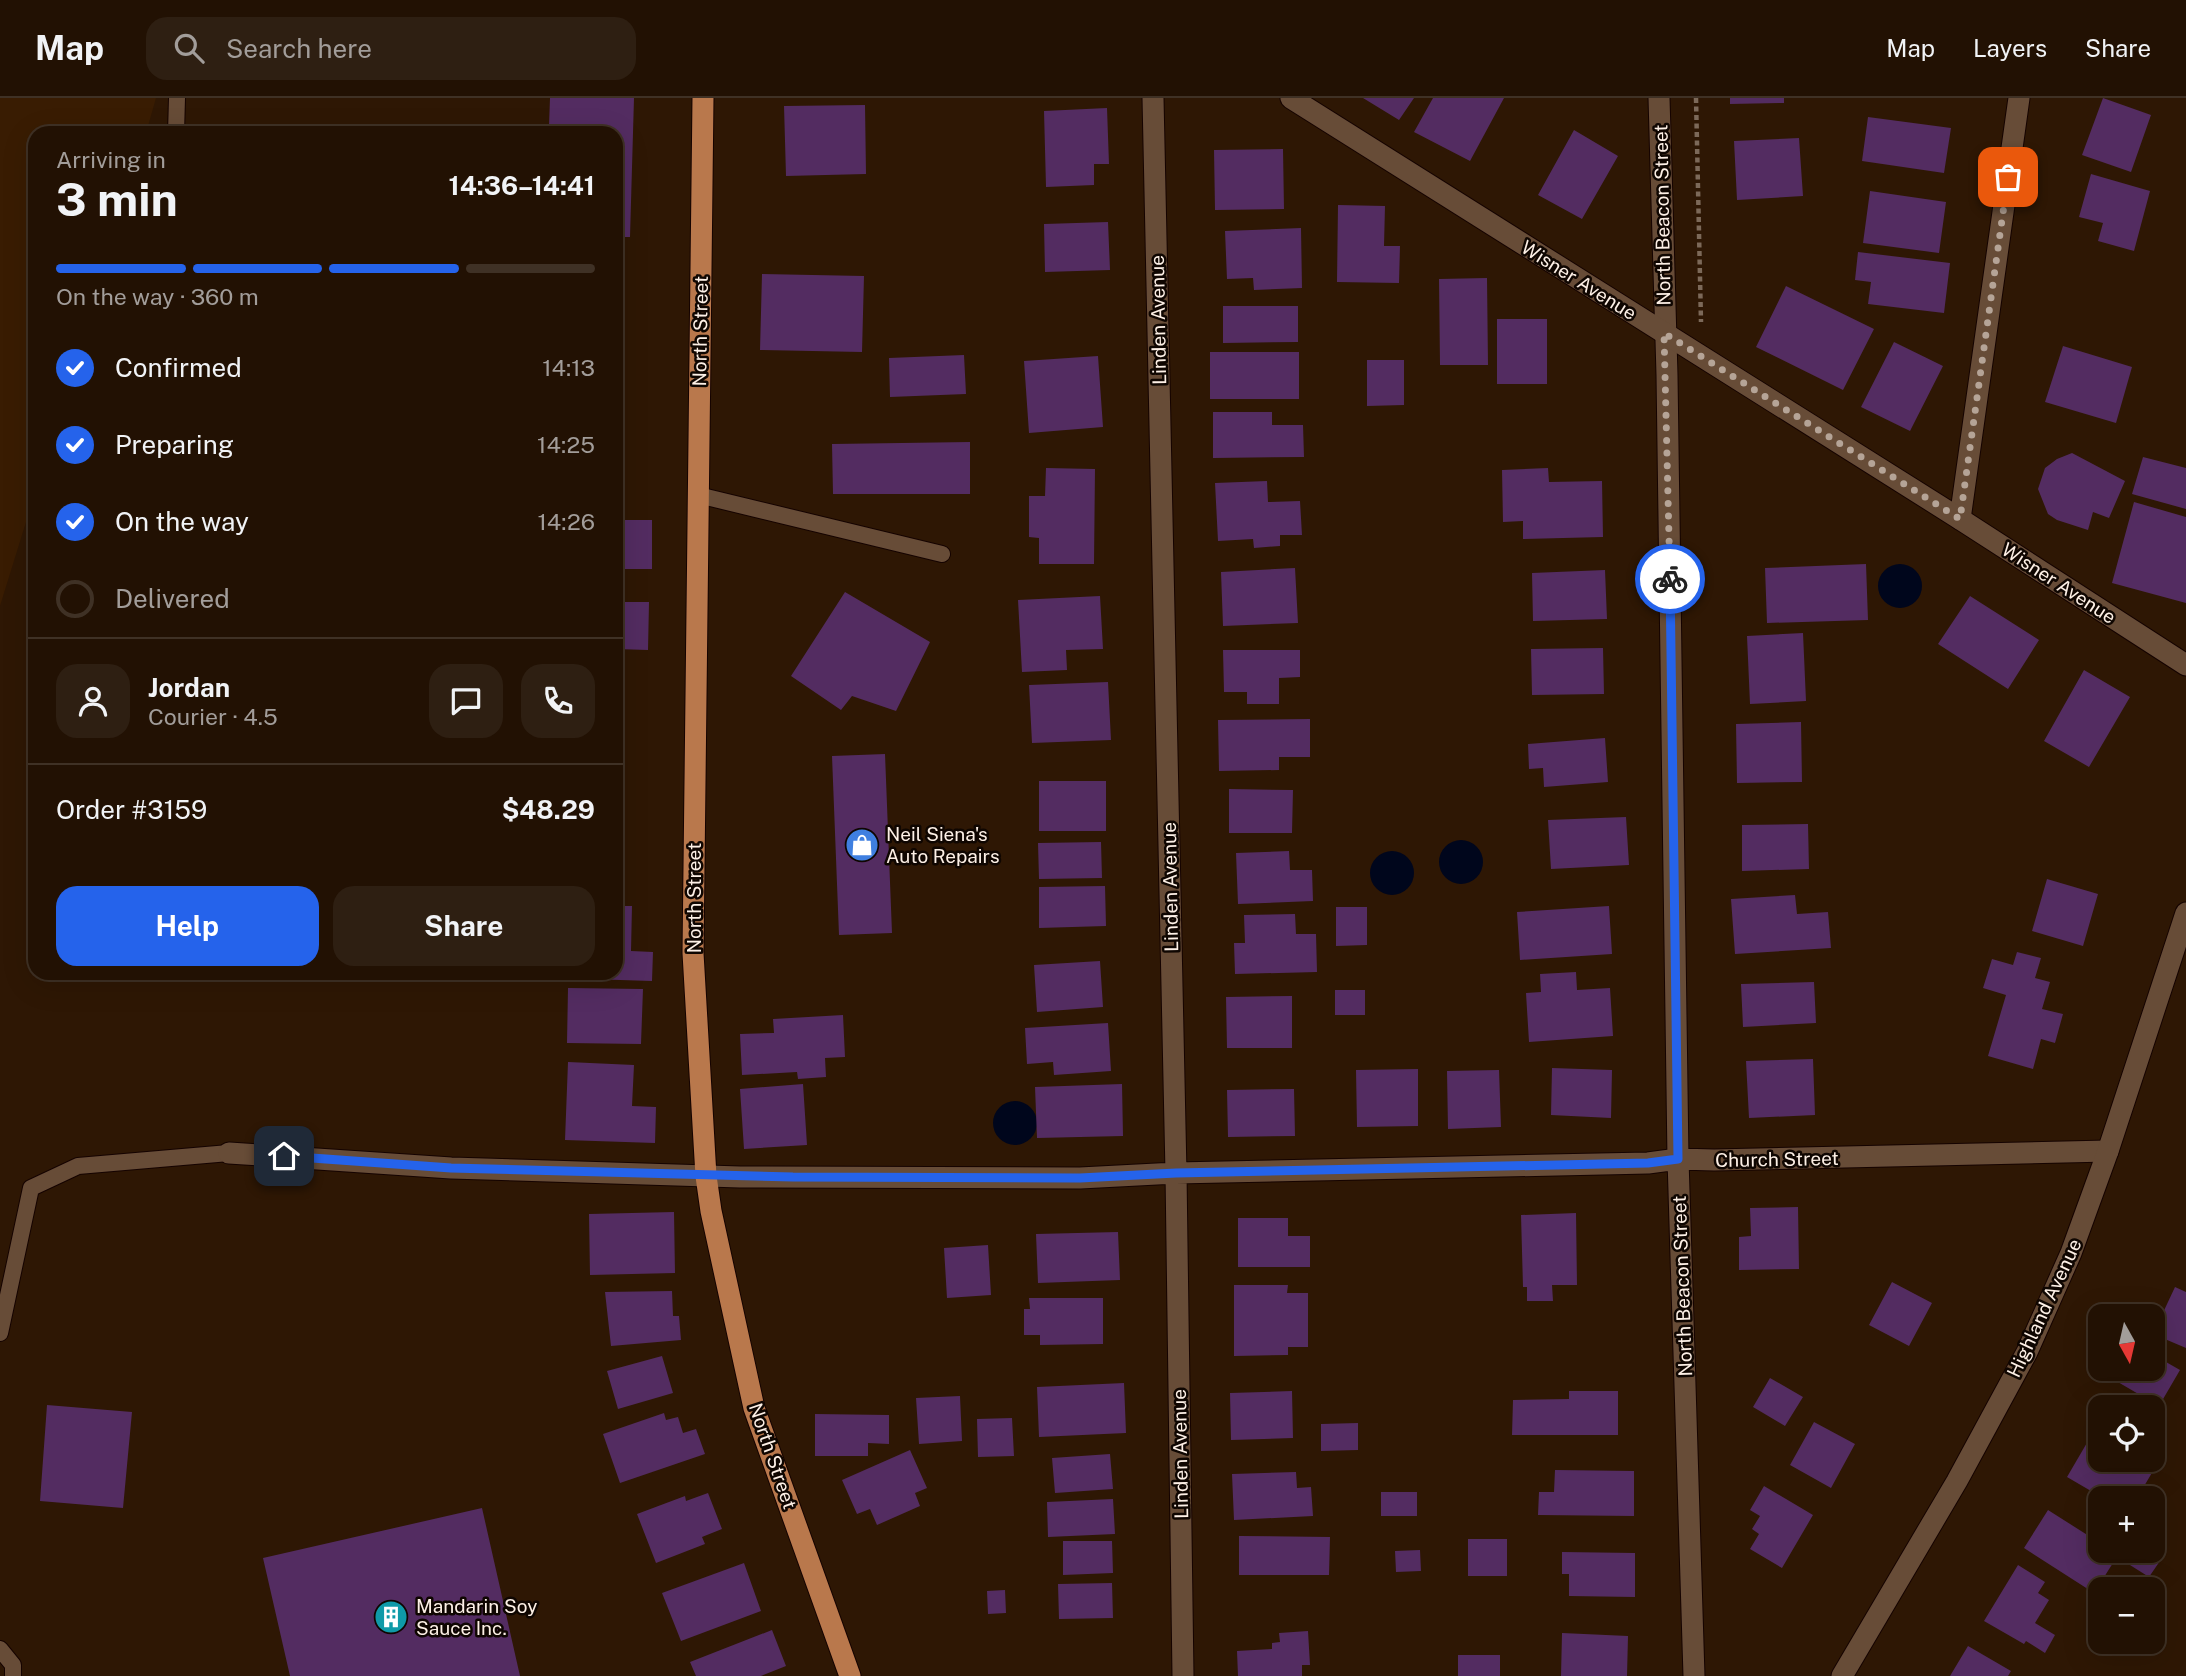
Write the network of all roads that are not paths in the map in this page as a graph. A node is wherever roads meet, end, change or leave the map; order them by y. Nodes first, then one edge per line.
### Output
1 (177, 98) edge
2 (703, 98) edge
3 (1153, 98) edge
4 (1291, 98) edge
5 (1659, 98) edge
6 (2019, 98) edge
7 (176, 126) edge
8 (1664, 333) junction
9 (698, 495) junction
10 (1960, 519) junction
11 (942, 554) dead end
12 (2186, 665) edge
13 (2186, 913) edge
14 (2108, 1151) junction
15 (229, 1153) joint
16 (1678, 1159) junction
17 (1176, 1173) junction
18 (706, 1176) junction
19 (0, 1333) edge
20 (0, 1649) edge
21 (12, 1676) edge
22 (850, 1676) edge
23 (1183, 1676) edge
24 (1694, 1676) edge
25 (1842, 1676) edge

1 - 7 lane
2 - 9 main road, North Street
3 - 17 street, Linden Avenue
4 - 8 street, Wisner Avenue
5 - 8 street, North Beacon Street
6 - 10 street
8 - 10 street, Wisner Avenue
8 - 16 street, North Beacon Street
9 - 11 lane
9 - 18 main road, North Street
10 - 12 street, Wisner Avenue
13 - 14 street, Highland Avenue
14 - 16 street, Church Street
14 - 25 street, Highland Avenue
15 - 18 street, Church Street
15 - 19 lane
16 - 17 street, Church Street
16 - 24 street, North Beacon Street
17 - 18 street, Church Street
17 - 23 street, Linden Avenue
18 - 22 main road, North Street
20 - 21 lane

